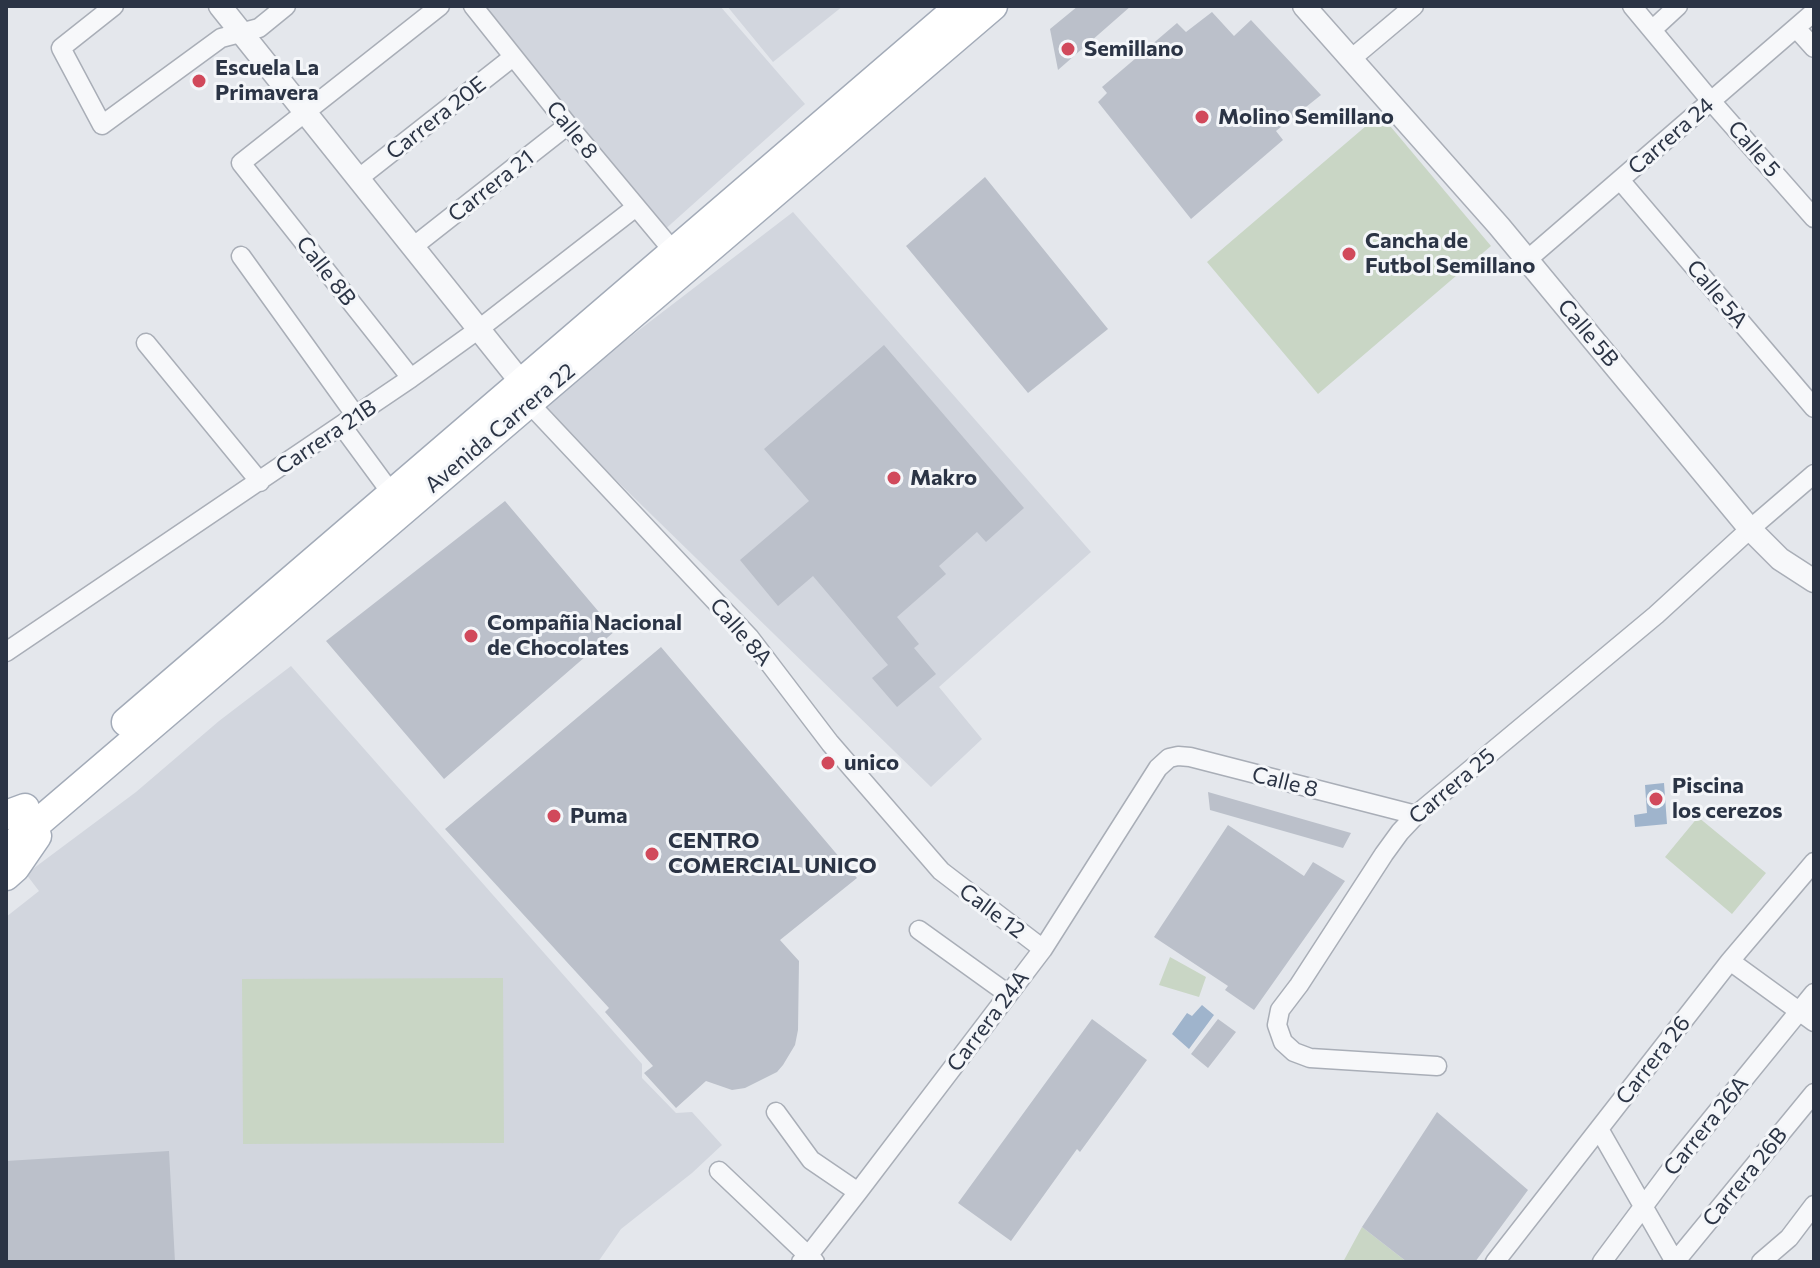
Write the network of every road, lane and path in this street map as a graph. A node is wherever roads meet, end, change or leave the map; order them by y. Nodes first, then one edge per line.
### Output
1 (114, 6) edge
2 (220, 6) edge
3 (286, 6) edge
4 (440, 6) edge
5 (473, 6) edge
6 (960, 6) edge
7 (993, 6) edge
8 (1304, 6) edge
9 (1414, 6) edge
10 (1632, 6) edge
11 (1678, 6) edge
12 (1814, 12) edge
13 (1796, 28) junction
14 (1652, 30) junction
15 (241, 33) junction
16 (1814, 48) edge
17 (513, 57) junction
18 (1351, 59) junction
19 (1711, 101) junction
20 (305, 112) junction
21 (568, 125) junction
22 (359, 178) junction
23 (1620, 180) junction
24 (636, 207) junction
25 (1814, 218) edge
26 (414, 246) junction
27 (674, 252) junction
28 (241, 256) dead end
29 (1527, 260) junction
30 (479, 329) junction
31 (146, 343) dead end
32 (411, 378) junction
33 (525, 392) junction
34 (1814, 408) edge
35 (349, 421) junction
36 (1814, 474) edge
37 (260, 482) junction
38 (392, 494) junction
39 (1750, 529) junction
40 (1814, 581) edge
41 (6, 652) edge
42 (1158, 768) joint
43 (1416, 815) junction
44 (21, 816) edge
45 (6, 850) edge
46 (1814, 862) edge
47 (941, 871) joint
48 (6, 876) edge
49 (919, 930) dead end
50 (1043, 949) junction
51 (1730, 961) junction
52 (1814, 993) edge
53 (1008, 994) junction
54 (1807, 1016) edge
55 (1437, 1066) dead end
56 (1814, 1093) edge
57 (776, 1112) dead end
58 (1599, 1129) junction
59 (719, 1171) dead end
60 (858, 1192) junction
61 (1814, 1205) edge
62 (1643, 1206) junction
63 (1789, 1238) junction
64 (808, 1260) edge
65 (1495, 1262) edge
66 (1602, 1262) edge
67 (1675, 1262) edge
68 (1761, 1262) edge
69 (1789, 1262) edge

1 - 15 street
2 - 15 street, Calle 8A
3 - 15 street
4 - 20 street
5 - 17 street, Calle 8
6 - 27 main road, Avenida Carrera 22
7 - 33 main road, Avenida Carrera 22
8 - 18 street, Calle 5B
9 - 18 street
10 - 14 street, Calle 5
11 - 14 street
12 - 13 street, Carrera 24
13 - 16 street
13 - 19 street, Carrera 24
14 - 19 street, Calle 5
15 - 20 street, Calle 8A
17 - 21 street, Calle 8
17 - 22 street, Carrera 20E
18 - 29 street, Calle 5B
19 - 23 street, Carrera 24
19 - 25 street, Calle 5
20 - 22 street, Calle 8A
20 - 32 street, Calle 8B
21 - 24 street, Calle 8
21 - 26 street, Carrera 21
22 - 26 street, Calle 8A
23 - 29 street, Carrera 24
23 - 34 street, Calle 5A
24 - 27 street, Calle 8
24 - 30 street, Carrera 21B
26 - 30 street, Calle 8A
27 - 33 main road, Avenida Carrera 22
28 - 35 street
29 - 39 street, Calle 5B
30 - 32 street, Carrera 21B
30 - 33 street, Calle 8A
31 - 37 street
32 - 35 street, Carrera 21B
33 - 38 main road, Avenida Carrera 22
33 - 44 main road, Avenida Carrera 22
33 - 47 street, Calle 8A
35 - 37 street, Carrera 21B
35 - 38 street
36 - 39 street, Carrera 25
37 - 41 street, Carrera 21B
38 - 44 main road, Avenida Carrera 22
39 - 40 street, Calle 5B
39 - 43 street, Carrera 25
42 - 43 street, Calle 8
42 - 50 street, Carrera 24A
43 - 55 street, Carrera 25
44 - 45 main road, Avenida Carrera 22
44 - 48 main road
46 - 51 street, Carrera 26
47 - 50 street, Calle 12
49 - 53 street
50 - 53 street, Carrera 24A
51 - 54 street
51 - 58 street, Carrera 26
52 - 54 street, Carrera 26A
53 - 60 street, Carrera 24A
54 - 62 street, Carrera 26A
56 - 67 street, Carrera 26B
57 - 60 street
58 - 62 street
58 - 65 street, Carrera 26
59 - 64 street
60 - 64 street, Carrera 24A
61 - 63 street
62 - 66 street, Carrera 26A
62 - 67 street
63 - 68 street
63 - 69 street

